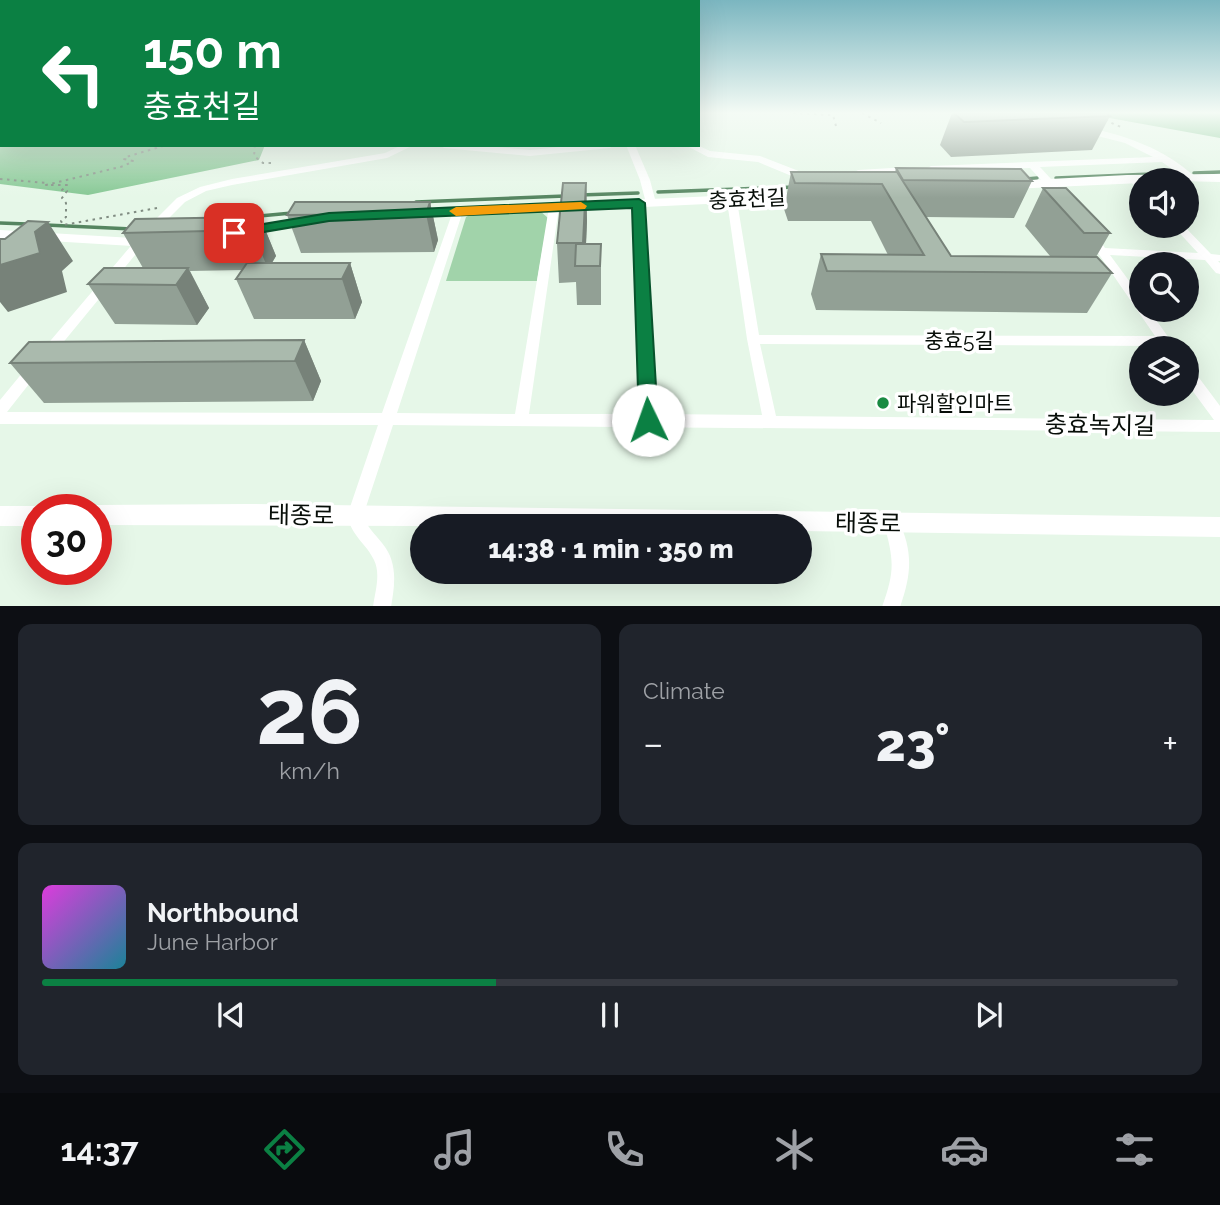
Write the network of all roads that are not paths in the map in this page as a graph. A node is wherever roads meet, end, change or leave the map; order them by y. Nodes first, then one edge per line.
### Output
1 (1132, 141) edge
2 (404, 147) edge
3 (465, 147) edge
4 (590, 147) edge
5 (631, 147) edge
6 (694, 147) edge
7 (1165, 159) junction
8 (1032, 164) junction
9 (1177, 168) edge
10 (853, 173) edge
11 (812, 175) edge
12 (1199, 178) edge
13 (1219, 179) edge
14 (1051, 182) junction
15 (1129, 183) edge
16 (996, 186) edge
17 (816, 196) edge
18 (732, 201) junction
19 (1066, 202) edge
20 (645, 203) junction
21 (554, 207) junction
22 (458, 211) junction
23 (393, 214) edge
24 (329, 217) edge
25 (237, 232) edge
26 (1088, 232) edge
27 (0, 234) edge
28 (1192, 238) edge
29 (163, 241) edge
30 (140, 243) junction
31 (1102, 251) junction
32 (1214, 258) edge
33 (1220, 270) edge
34 (1129, 289) edge
35 (753, 339) junction
36 (1129, 344) edge
37 (1199, 389) edge
38 (0, 410) edge
39 (1220, 417) edge
40 (0, 418) edge
41 (388, 419) junction
42 (521, 420) junction
43 (648, 420) junction
44 (770, 421) junction
45 (1220, 426) edge
46 (112, 515) edge
47 (355, 516) junction
48 (892, 524) junction
49 (1220, 527) edge
50 (382, 606) edge
51 (891, 606) edge

1 - 7 street
2 - 30 street
3 - 4 street
5 - 20 street
6 - 11 street
7 - 8 street
7 - 9 street
8 - 10 street
8 - 14 street
12 - 13 street
14 - 15 street
14 - 16 street
14 - 19 street
17 - 18 street, 충효천길
18 - 20 street, 충효천길
18 - 35 street
20 - 21 street, 충효천길
20 - 43 street
21 - 22 street, 충효천길
21 - 42 street
22 - 23 street, 충효천길
22 - 41 street
24 - 25 street
26 - 31 street, 충효5길
27 - 30 street
28 - 32 street
29 - 30 street
30 - 38 street
31 - 32 street
31 - 34 street, 충효5길
32 - 33 street
35 - 36 street, 충효5길
35 - 44 street
37 - 39 street
40 - 41 street, 충효녹지길
41 - 42 street, 충효녹지길
41 - 47 street
42 - 43 street, 충효녹지길
43 - 44 street, 충효녹지길
44 - 45 street, 충효녹지길
46 - 47 street, 태종로
47 - 48 street, 태종로
47 - 50 street
48 - 49 street, 태종로
48 - 51 street

